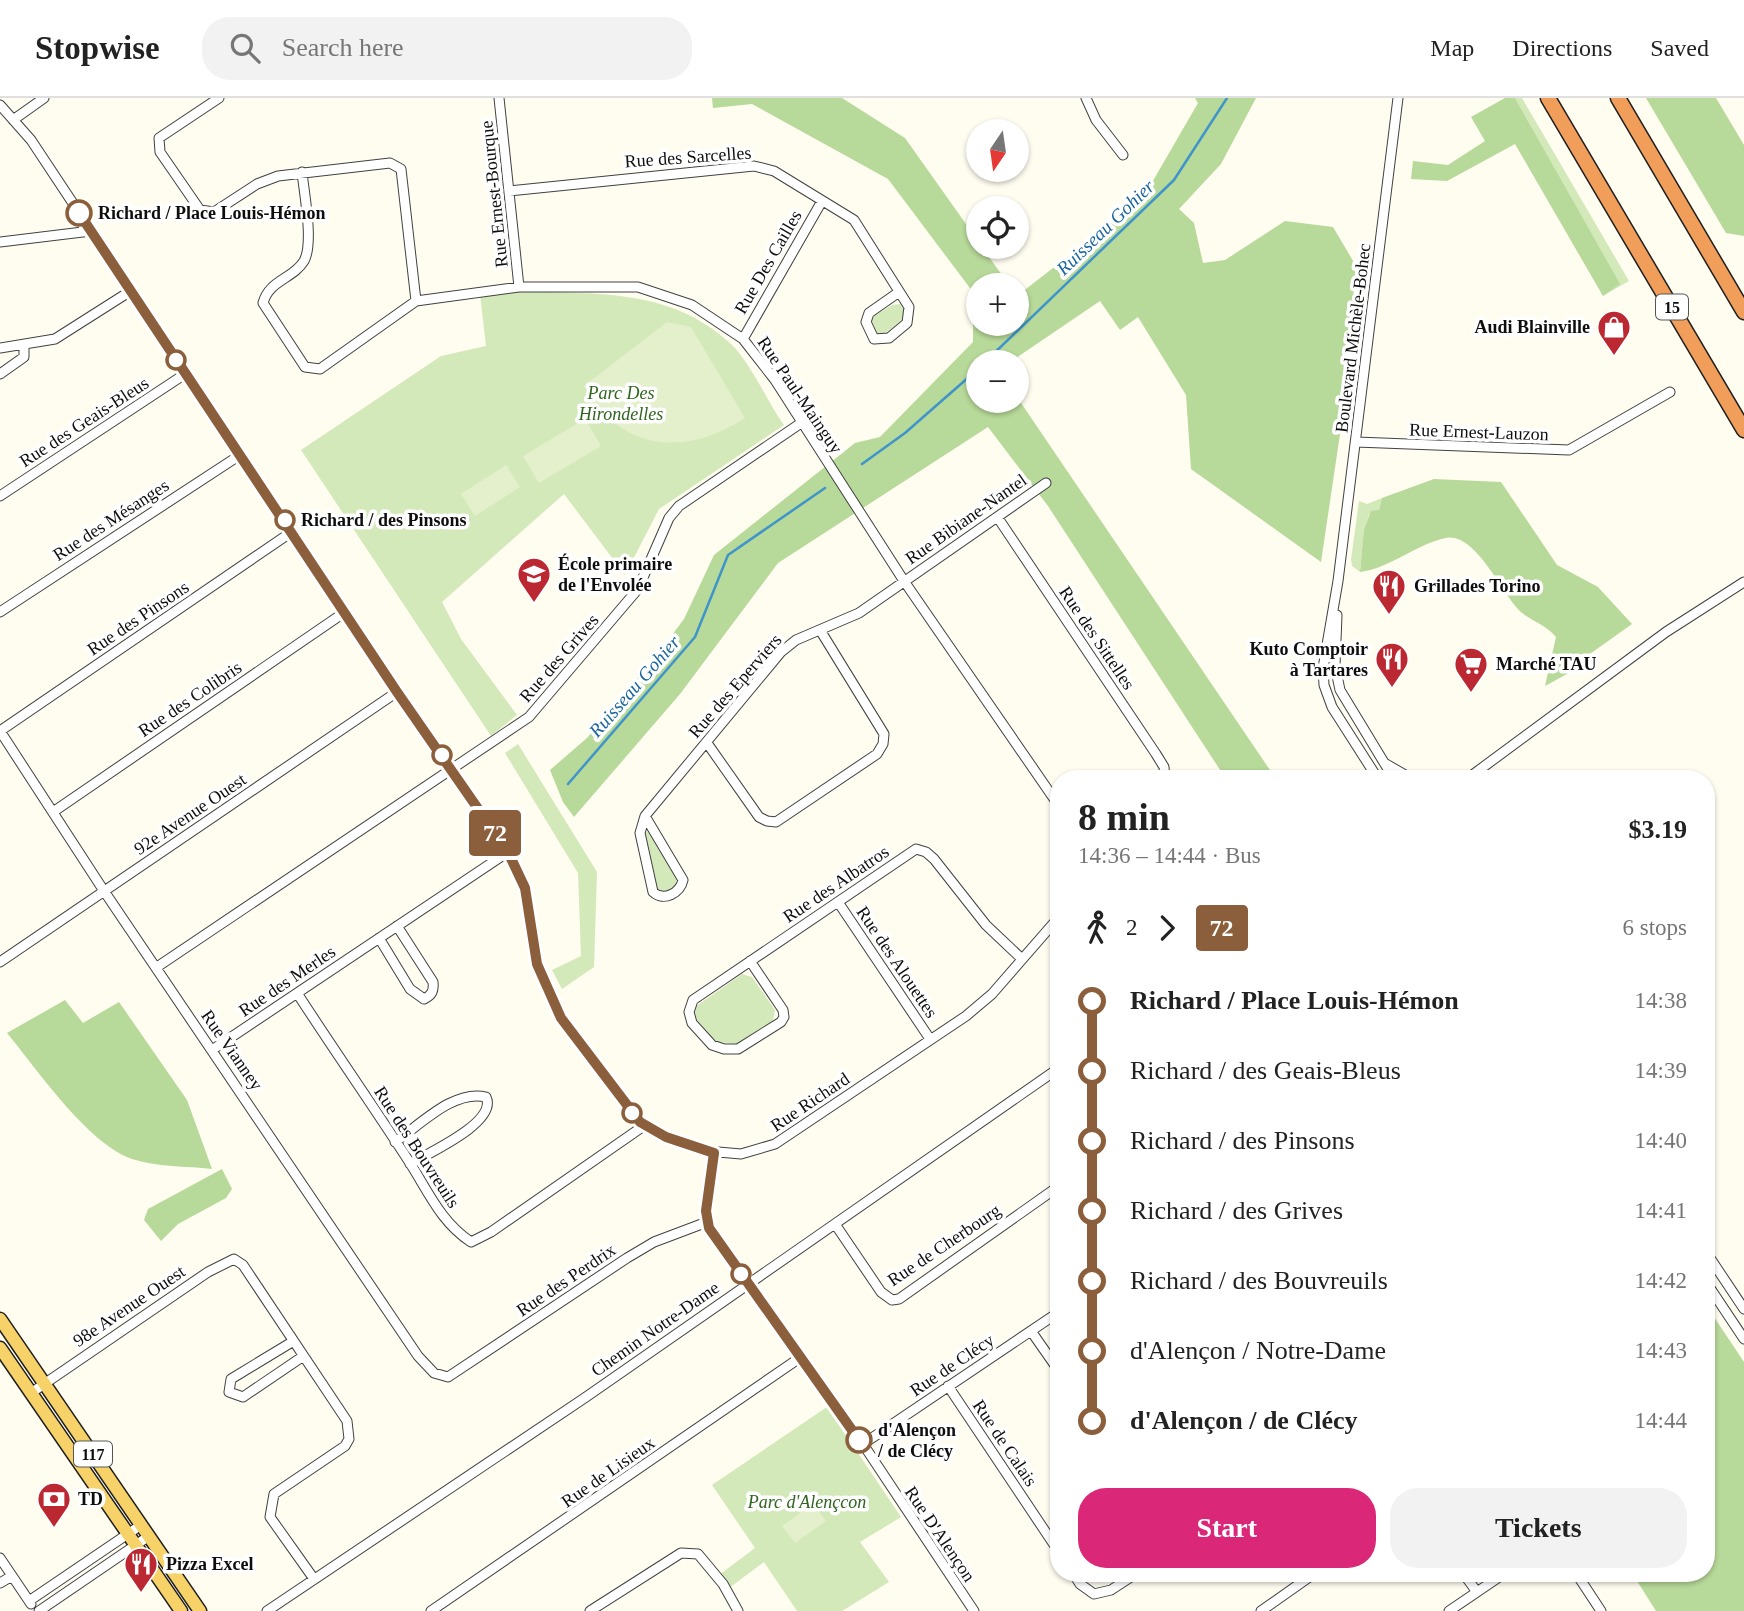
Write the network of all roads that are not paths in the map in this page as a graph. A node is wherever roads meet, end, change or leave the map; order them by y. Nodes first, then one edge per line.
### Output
1 (44, 98) edge
2 (219, 98) edge
3 (499, 98) edge
4 (1086, 98) edge
5 (1398, 98) edge
6 (1548, 98) edge
7 (1618, 98) edge
8 (0, 105) edge
9 (13, 120) junction
10 (1123, 155) dead end
11 (302, 172) junction
12 (509, 191) junction
13 (822, 201) junction
14 (91, 231) junction
15 (0, 242) edge
16 (519, 287) junction
17 (129, 292) junction
18 (900, 292) junction
19 (416, 301) junction
20 (1744, 312) edge
21 (743, 339) junction
22 (24, 345) junction
23 (0, 348) edge
24 (185, 373) junction
25 (0, 374) edge
26 (1670, 392) dead end
27 (801, 423) junction
28 (1744, 430) edge
29 (1356, 442) junction
30 (240, 455) junction
31 (1046, 483) dead end
32 (0, 496) edge
33 (998, 518) junction
34 (293, 531) junction
35 (904, 581) junction
36 (1338, 581) junction
37 (1744, 582) edge
38 (0, 612) edge
39 (345, 612) junction
40 (820, 629) junction
41 (397, 692) junction
42 (0, 731) edge
43 (707, 743) junction
44 (1384, 763) junction
45 (453, 770) junction
46 (1164, 770) edge
47 (1372, 770) edge
48 (1389, 770) edge
49 (1396, 770) edge
50 (1479, 770) edge
51 (1050, 793) edge
52 (53, 812) junction
53 (645, 816) junction
54 (508, 852) junction
55 (104, 891) junction
56 (838, 902) junction
57 (397, 926) junction
58 (1050, 928) edge
59 (379, 938) junction
60 (1022, 960) junction
61 (0, 961) edge
62 (750, 961) junction
63 (157, 967) junction
64 (297, 993) junction
65 (930, 1040) junction
66 (212, 1050) junction
67 (1050, 1074) edge
68 (645, 1125) junction
69 (395, 1142) junction
70 (714, 1153) junction
71 (410, 1164) junction
72 (1050, 1192) edge
73 (707, 1222) junction
74 (835, 1224) junction
75 (1715, 1266) edge
76 (749, 1284) junction
77 (1715, 1296) edge
78 (1744, 1309) edge
79 (1050, 1318) edge
80 (0, 1319) edge
81 (1031, 1331) junction
82 (1744, 1339) edge
83 (292, 1342) junction
84 (0, 1348) edge
85 (302, 1357) junction
86 (801, 1357) junction
87 (1050, 1358) edge
88 (448, 1377) joint
89 (44, 1384) junction
90 (948, 1386) junction
91 (31, 1393) junction
92 (863, 1444) junction
93 (141, 1525) junction
94 (128, 1534) junction
95 (149, 1536) junction
96 (1050, 1539) edge
97 (136, 1545) junction
98 (0, 1558) edge
99 (12, 1576) junction
100 (314, 1579) junction
101 (1079, 1582) edge
102 (1123, 1582) edge
103 (1302, 1582) edge
104 (1470, 1582) edge
105 (1492, 1582) edge
106 (1582, 1582) edge
107 (0, 1583) edge
108 (1477, 1592) junction
109 (29, 1601) junction
110 (38, 1611) edge
111 (181, 1611) edge
112 (200, 1611) edge
113 (267, 1611) edge
114 (431, 1611) edge
115 (590, 1611) edge
116 (738, 1611) edge
117 (974, 1611) edge
118 (1261, 1611) edge
119 (1449, 1611) edge
120 (1601, 1611) edge

1 - 9 street
2 - 11 street
3 - 12 street, Rue Ernest-Bourque
4 - 10 street
5 - 29 street, Boulevard Michèle-Bohec
6 - 28 highway, 15
7 - 20 highway
8 - 9 street, Rue Richard
9 - 14 street, Rue Richard
11 - 19 street
11 - 19 street, Rue Paul-Mainguy
12 - 13 street, Rue des Sarcelles
12 - 16 street, Rue Ernest-Bourque
13 - 18 street, Rue des Sarcelles
13 - 21 street, Rue Des Cailles
14 - 15 street
14 - 17 street, Rue Richard
16 - 19 street, Rue Paul-Mainguy
16 - 21 street, Rue Paul-Mainguy
17 - 22 street
17 - 24 street, Rue Richard
18 - 18 street, Rue des Sarcelles
21 - 27 street, Rue Paul-Mainguy
22 - 23 street
22 - 25 street
24 - 30 street, Rue Richard
24 - 32 street, Rue des Geais-Bleus
26 - 29 street, Rue Ernest-Lauzon
27 - 35 street, Rue Paul-Mainguy
27 - 45 street, Rue des Grives
29 - 36 street, Boulevard Michèle-Bohec
30 - 34 street, Rue Richard
30 - 38 street, Rue des Mésanges
31 - 33 street, Rue Bibiane-Nantel
33 - 35 street, Rue Bibiane-Nantel
33 - 46 street, Rue des Sittelles
34 - 39 street, Rue Richard
34 - 42 street, Rue des Pinsons
35 - 40 street, Rue des Eperviers
35 - 51 street, Rue Paul-Mainguy
36 - 44 street, Boulevard Michèle-Bohec
36 - 47 street, Boulevard Michèle-Bohec
37 - 50 street
39 - 41 street, Rue Richard
39 - 52 street, Rue des Colibris
40 - 43 street, Rue des Eperviers
40 - 43 street
41 - 45 street, Rue Richard
41 - 55 street, 92e Avenue Ouest
42 - 52 street, Rue Vianney
43 - 53 street, Rue des Eperviers
44 - 48 street, Boulevard Michèle-Bohec
44 - 49 street
45 - 54 street, Rue Richard
45 - 63 street, Rue des Grives
52 - 55 street, Rue Vianney
53 - 53 street
54 - 57 street, Rue des Merles
54 - 68 street, Rue Richard
55 - 61 street, 92e Avenue Ouest
55 - 63 street, Rue Vianney
56 - 60 street, Rue des Albatros
56 - 62 street, Rue des Albatros
56 - 65 street, Rue des Alouettes
57 - 59 street, Rue des Merles
57 - 59 street
58 - 60 street, Rue Richard
59 - 64 street, Rue des Merles
60 - 65 street, Rue Richard
62 - 62 street, Rue des Albatros
63 - 66 street, Rue Vianney
64 - 66 street, Rue des Merles
64 - 69 street, Rue des Bouvreuils
65 - 70 street, Rue Richard
66 - 88 street, Rue Vianney
67 - 74 street, Chemin Notre-Dame
68 - 70 street, Rue Richard
68 - 71 street, Rue des Bouvreuils
69 - 71 street, Rue des Bouvreuils
69 - 71 street
70 - 73 street
72 - 74 street, Rue de Cherbourg
73 - 76 street, Rue D'Alençon
73 - 88 street, Rue des Perdrix
74 - 76 street, Chemin Notre-Dame
75 - 78 street
76 - 86 street, Rue D'Alençon
76 - 100 street, Chemin Notre-Dame
77 - 82 street
79 - 81 street, Rue de Clécy
80 - 89 main road, 117
81 - 87 street
81 - 90 street, Rue de Clécy
83 - 85 street
83 - 85 street
83 - 89 street, 98e Avenue Ouest
84 - 91 main road, 117
85 - 100 street
86 - 92 street, Rue D'Alençon
86 - 114 street, Rue de Lisieux
89 - 91 street, 98e Avenue Ouest
89 - 93 main road, 117
90 - 92 street, Rue de Clécy
90 - 96 street, Rue de Calais
91 - 94 main road, 117
92 - 117 street, Rue D'Alençon
93 - 94 street
93 - 95 main road, 117
94 - 97 main road, 117
94 - 109 street
95 - 97 street
95 - 112 main road, 117
97 - 110 street
97 - 111 main road, 117
98 - 99 street
99 - 107 street
99 - 109 street
100 - 113 street, Chemin Notre-Dame
101 - 102 street
103 - 118 street
104 - 108 street
105 - 108 street
106 - 120 street
108 - 119 street
109 - 110 street
115 - 116 street

